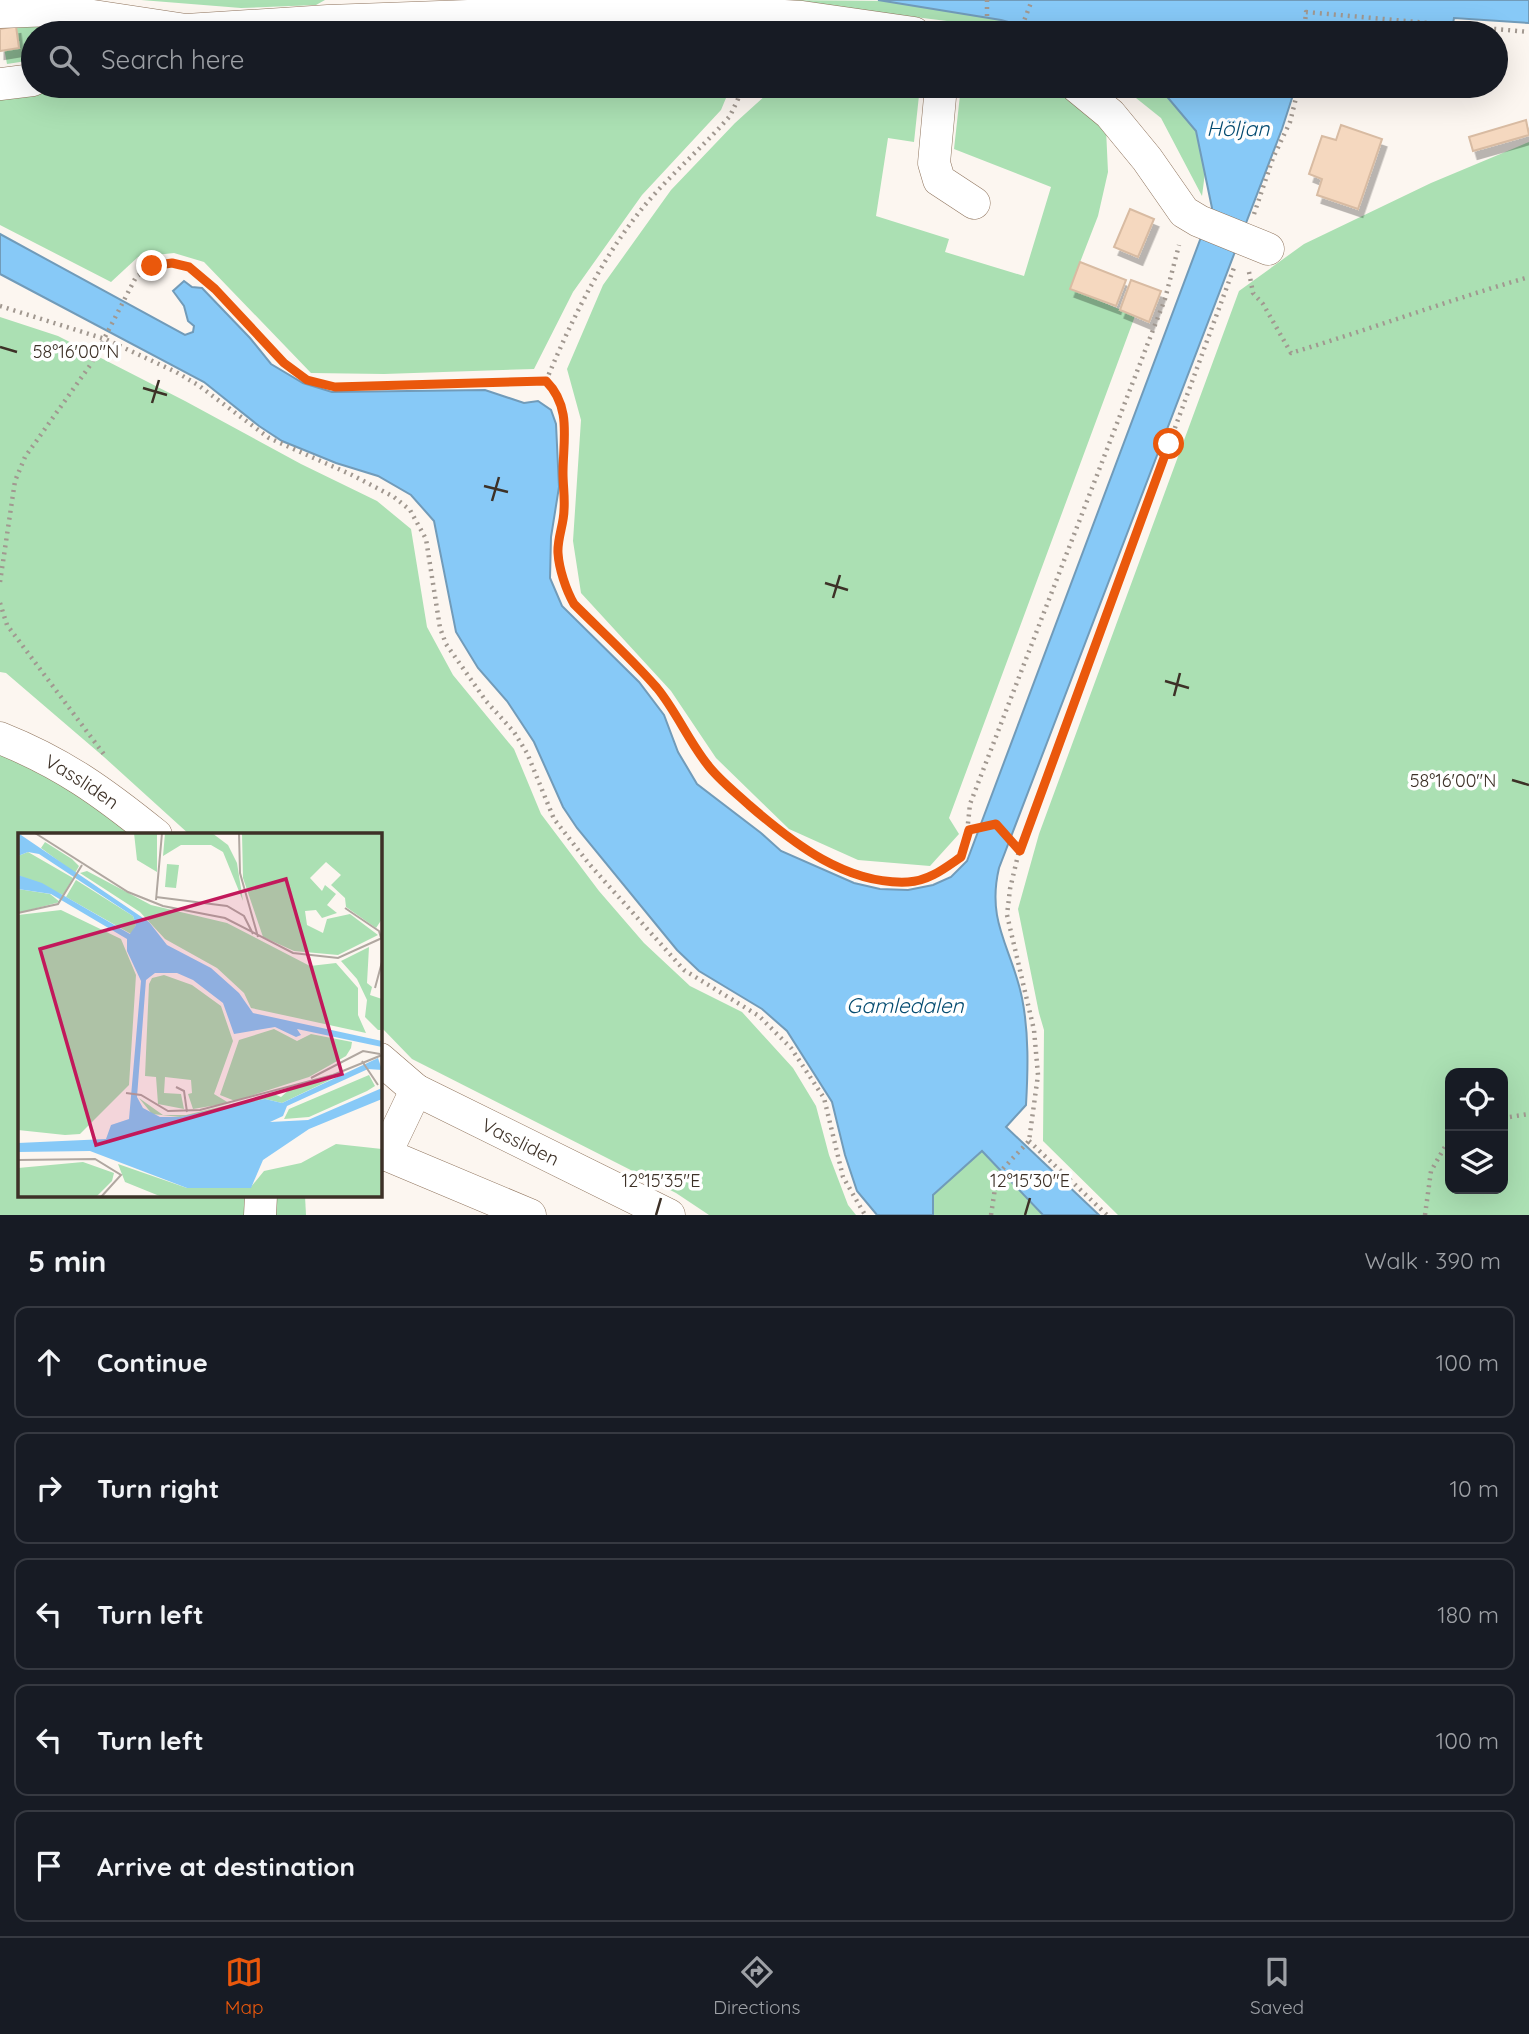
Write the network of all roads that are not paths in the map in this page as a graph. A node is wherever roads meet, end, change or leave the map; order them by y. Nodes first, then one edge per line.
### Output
1 (0, 12) edge
2 (118, 21) edge
3 (328, 21) edge
4 (830, 21) edge
5 (21, 81) edge
6 (0, 84) edge
7 (940, 98) edge
8 (1091, 98) edge
9 (974, 203) dead end
10 (1256, 244) road end
11 (0, 738) edge
12 (154, 833) edge
13 (382, 1061) edge
14 (416, 1090) junction
15 (382, 1154) edge
16 (530, 1215) edge
17 (668, 1215) edge

1 - 2 street
3 - 4 street
5 - 6 street
7 - 9 street
8 - 10 street
11 - 12 street, Vassliden
13 - 14 street, Vassliden
14 - 15 street
14 - 17 street, Vassliden
15 - 16 street

